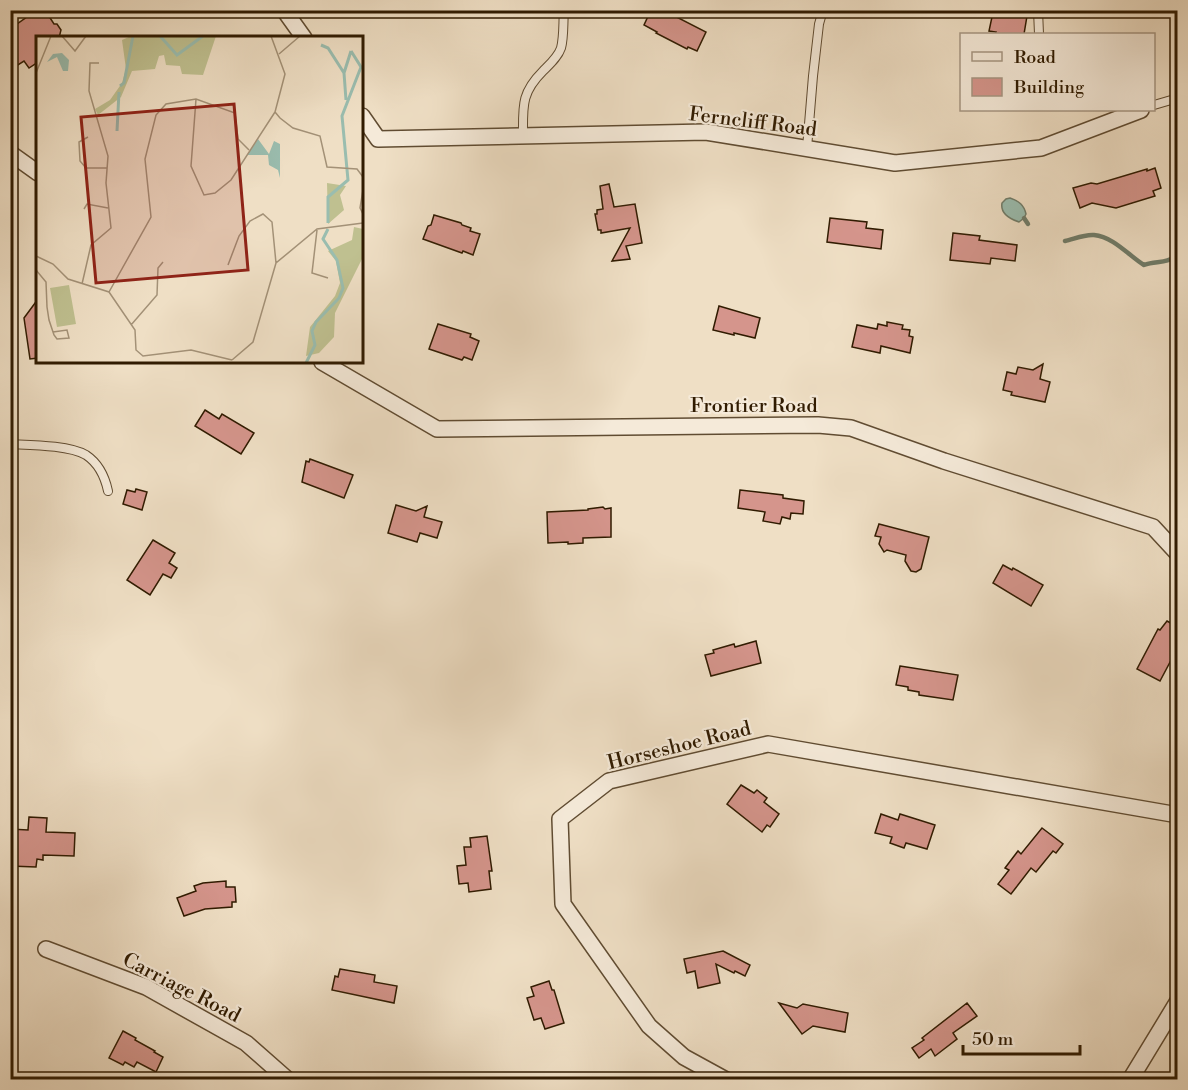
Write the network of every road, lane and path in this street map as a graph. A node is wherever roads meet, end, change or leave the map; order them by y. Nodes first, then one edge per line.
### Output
1 (284, 10) edge
2 (564, 10) edge
3 (823, 10) edge
4 (1038, 10) edge
5 (1040, 33) edge
6 (303, 36) edge
7 (1178, 98) edge
8 (1155, 105) edge
9 (1138, 111) edge
10 (363, 118) edge
11 (524, 135) junction
12 (807, 148) junction
13 (10, 153) edge
14 (36, 172) edge
15 (324, 363) edge
16 (10, 444) edge
17 (108, 491) dead end
18 (1178, 554) edge
19 (1178, 815) edge
20 (46, 949) dead end
21 (1178, 1001) edge
22 (288, 1080) edge
23 (726, 1080) edge
24 (1130, 1080) edge

1 - 6 street
2 - 11 lane
3 - 12 lane
4 - 5 lane
7 - 8 lane
9 - 12 street, Ferncliff Road
10 - 11 street, Ferncliff Road
11 - 12 street, Ferncliff Road
13 - 14 street
15 - 18 street, Frontier Road
16 - 17 lane
19 - 23 street, Horseshoe Road
20 - 22 street, Carriage Road
21 - 24 street

